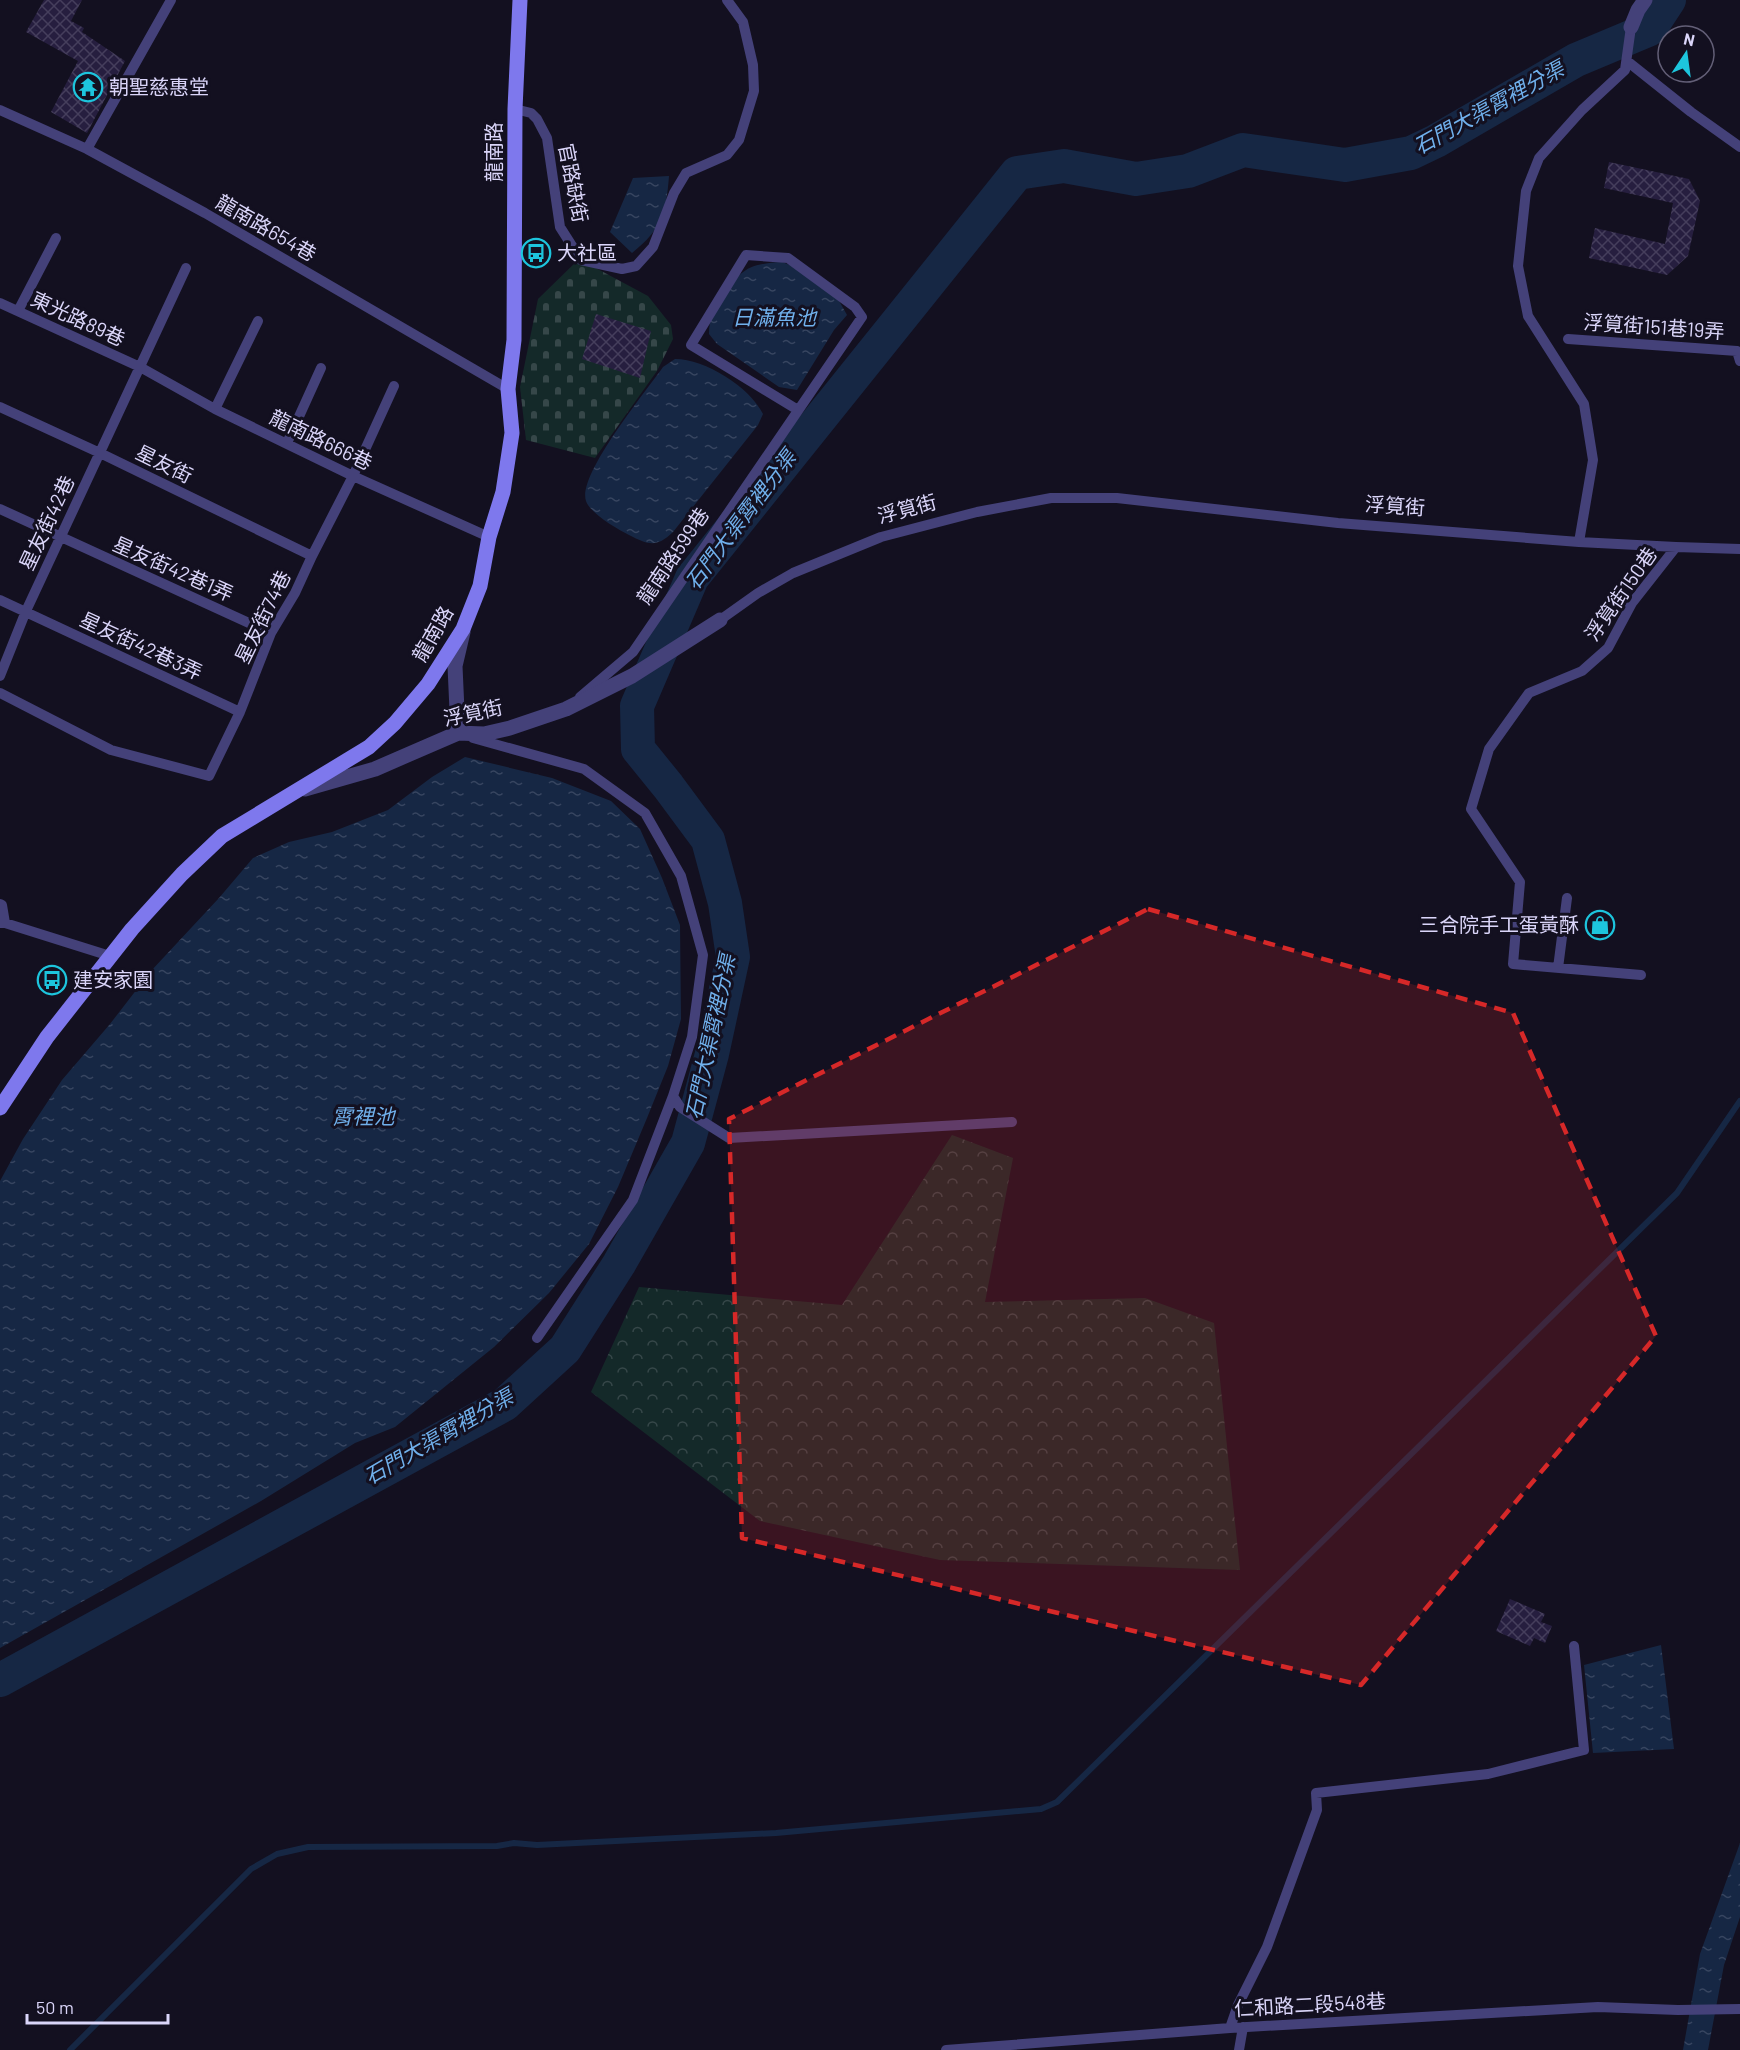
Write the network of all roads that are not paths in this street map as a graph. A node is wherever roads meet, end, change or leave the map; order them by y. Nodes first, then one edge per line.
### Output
1 (171, 0) edge
2 (520, 0) edge
3 (727, 0) edge
4 (1645, 0) edge
5 (1631, 27) joint
6 (1627, 57) junction
7 (515, 109) junction
8 (0, 110) edge
9 (1740, 147) edge
10 (87, 148) junction
11 (56, 238) dead end
12 (186, 268) dead end
13 (0, 303) edge
14 (18, 311) junction
15 (258, 321) dead end
16 (1568, 339) dead end
17 (1738, 356) edge
18 (140, 368) junction
19 (321, 368) dead end
20 (394, 386) dead end
21 (508, 389) junction
22 (0, 407) edge
23 (215, 409) junction
24 (798, 410) junction
25 (287, 443) junction
26 (100, 453) junction
27 (353, 476) junction
28 (0, 509) edge
29 (489, 537) junction
30 (61, 538) junction
31 (1579, 542) junction
32 (1676, 548) junction
33 (1740, 549) edge
34 (312, 556) junction
35 (0, 600) edge
36 (26, 611) junction
37 (720, 620) joint
38 (463, 629) junction
39 (271, 633) junction
40 (0, 676) edge
41 (0, 693) edge
42 (566, 709) junction
43 (240, 712) junction
44 (458, 733) junction
45 (301, 790) junction
46 (1567, 897) dead end
47 (0, 904) edge
48 (2, 923) edge
49 (110, 956) junction
50 (1558, 968) junction
51 (1641, 975) dead end
52 (673, 1096) junction
53 (0, 1108) edge
54 (1012, 1122) dead end
55 (537, 1338) dead end
56 (1574, 1646) dead end
57 (1740, 2009) edge
58 (1243, 2027) junction
59 (1230, 2028) junction
60 (946, 2050) edge
61 (1239, 2050) edge

1 - 10 lane
2 - 7 main road, 龍南路
3 - 7 lane, 官路缺街
4 - 5 street
5 - 6 lane
6 - 9 lane
6 - 31 lane
7 - 21 main road, 龍南路
8 - 10 lane, 龍南路654巷
10 - 21 lane, 龍南路654巷
11 - 14 lane
12 - 18 lane, 星友街42巷
13 - 14 lane, 東光路89巷
14 - 18 lane, 東光路89巷
15 - 23 lane
16 - 17 lane, 浮筧街151巷19弄
18 - 23 lane, 龍南路666巷
18 - 26 lane, 星友街42巷
19 - 25 lane
20 - 27 lane, 星友街74巷
21 - 29 main road, 龍南路
22 - 26 lane, 星友街
23 - 25 lane, 龍南路666巷
24 - 24 lane, 龍南路599巷
24 - 42 lane, 龍南路599巷
25 - 27 lane, 龍南路666巷
26 - 30 lane, 星友街42巷
26 - 34 lane, 星友街
27 - 29 lane, 龍南路666巷
27 - 34 lane, 星友街74巷
28 - 30 lane, 星友街42巷1弄
29 - 38 main road, 龍南路
30 - 36 lane, 星友街42巷
30 - 39 lane, 星友街42巷1弄
31 - 32 lane, 浮筧街
31 - 37 lane, 浮筧街
32 - 33 lane, 浮筧街
32 - 50 lane, 浮筧街150巷
34 - 39 lane, 星友街74巷
35 - 36 lane, 星友街42巷3弄
36 - 40 lane, 星友街42巷
36 - 43 lane, 星友街42巷3弄
37 - 42 street, 浮筧街
38 - 44 street
38 - 45 main road, 龍南路
39 - 43 lane, 星友街74巷
41 - 43 lane, 星友街74巷
42 - 44 street, 浮筧街
44 - 45 street, 浮筧街
44 - 52 lane
45 - 49 main road, 龍南路
46 - 50 lane
47 - 48 lane
48 - 49 lane
49 - 53 main road, 龍南路
50 - 51 lane, 浮筧街150巷
52 - 54 lane
52 - 55 lane
56 - 59 lane
57 - 58 lane, 仁和路二段548巷
58 - 59 lane, 仁和路二段548巷
58 - 61 lane
59 - 60 lane, 仁和路二段548巷

